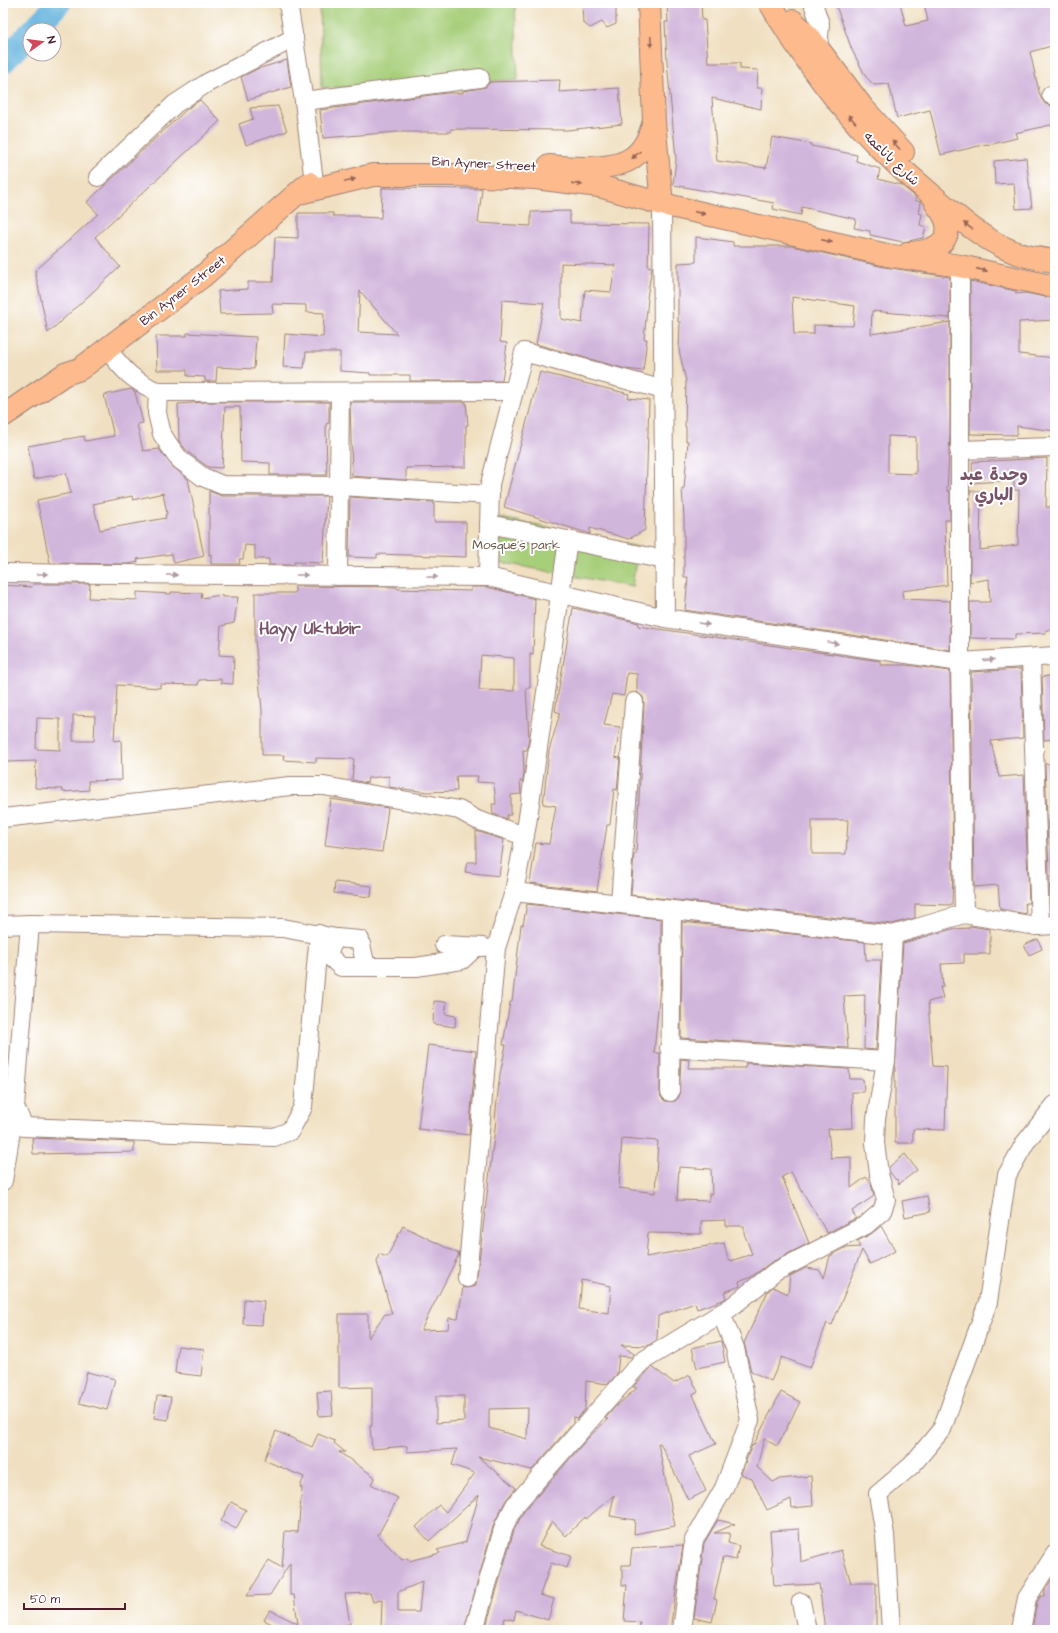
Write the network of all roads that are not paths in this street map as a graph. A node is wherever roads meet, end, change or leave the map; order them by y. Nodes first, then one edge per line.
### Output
1 (288, 3) edge
2 (649, 3) edge
3 (771, 3) edge
4 (813, 3) edge
5 (294, 38) junction
6 (818, 50) junction
7 (480, 78) dead end
8 (304, 101) junction
9 (654, 121) junction
10 (98, 177) dead end
11 (309, 187) junction
12 (924, 189) junction
13 (662, 204) junction
14 (887, 254) junction
15 (1055, 262) edge
16 (960, 266) junction
17 (1055, 287) edge
18 (107, 349) junction
19 (80, 369) junction
20 (664, 390) junction
21 (514, 391) junction
22 (158, 392) junction
23 (340, 392) junction
24 (3, 416) edge
25 (3, 431) edge
26 (1055, 447) edge
27 (959, 450) junction
28 (339, 486) junction
29 (490, 495) junction
30 (489, 524) junction
31 (568, 540) junction
32 (665, 560) junction
33 (3, 573) edge
34 (338, 576) junction
35 (488, 577) junction
36 (559, 593) junction
37 (666, 618) junction
38 (1055, 656) edge
39 (1031, 658) junction
40 (960, 662) junction
41 (634, 702) dead end
42 (3, 818) edge
43 (525, 836) junction
44 (514, 892) junction
45 (620, 904) junction
46 (672, 910) junction
47 (964, 914) junction
48 (30, 924) junction
49 (3, 925) edge
50 (1047, 926) edge
51 (319, 934) junction
52 (893, 935) junction
53 (336, 938) junction
54 (444, 945) dead end
55 (476, 947) junction
56 (496, 948) junction
57 (366, 966) junction
58 (669, 1048) junction
59 (886, 1061) junction
60 (670, 1092) dead end
61 (1055, 1105) edge
62 (15, 1107) junction
63 (3, 1181) edge
64 (467, 1278) dead end
65 (721, 1313) junction
66 (1055, 1554) edge
67 (800, 1602) dead end
68 (474, 1630) edge
69 (682, 1630) edge
70 (807, 1630) edge
71 (891, 1630) edge
72 (1021, 1630) edge

1 - 5 street
2 -> 9 highway
3 - 6 highway
12 -> 3 highway, شارع باناعمه
4 - 6 street
5 - 8 street
5 - 10 street
12 -> 6 highway
7 - 8 street
8 - 11 street
9 -> 11 highway, Bin Ayner Street
9 - 13 highway
11 -> 13 highway, Bin Ayner Street
11 - 18 highway, Bin Ayner Street
12 - 14 highway
15 -> 12 highway, شارع باناعمه
13 -> 14 highway, Bin Ayner Street
13 - 20 street
14 - 16 highway
16 -> 17 highway
16 - 27 street
18 - 19 highway, Bin Ayner Street
18 - 22 street
19 - 24 highway, Bin Ayner Street
19 - 25 highway, Bin Ayner Street
20 - 21 street
20 - 32 street
21 - 23 street
21 - 29 street
22 - 23 street
22 - 28 street
23 - 28 street
26 - 27 street
27 - 40 street
28 - 29 street
28 - 34 street
29 - 30 street
30 - 31 street
30 - 35 street
31 - 32 street
31 - 36 street
32 - 37 street
33 -> 34 street
34 -> 35 street
35 - 36 street
36 - 37 street
36 - 43 street
37 -> 40 street
38 - 39 street
40 -> 39 street
39 - 50 street
40 - 47 street
41 - 45 street
42 - 43 street
43 - 44 street
44 - 45 street
44 - 56 street
45 - 46 street
46 - 52 street
46 - 58 street
47 - 50 street
47 - 52 street
48 - 49 street
48 - 51 street
48 - 62 street
51 - 53 street
51 - 62 street
52 - 59 street
53 - 57 street
53 - 57 street
54 - 55 street
55 - 56 street
55 - 57 street
56 - 64 street
58 - 59 street
58 - 60 street
59 - 65 street
61 - 71 street
62 - 63 street
65 - 68 street
65 - 69 street
66 - 72 street
67 - 70 street

